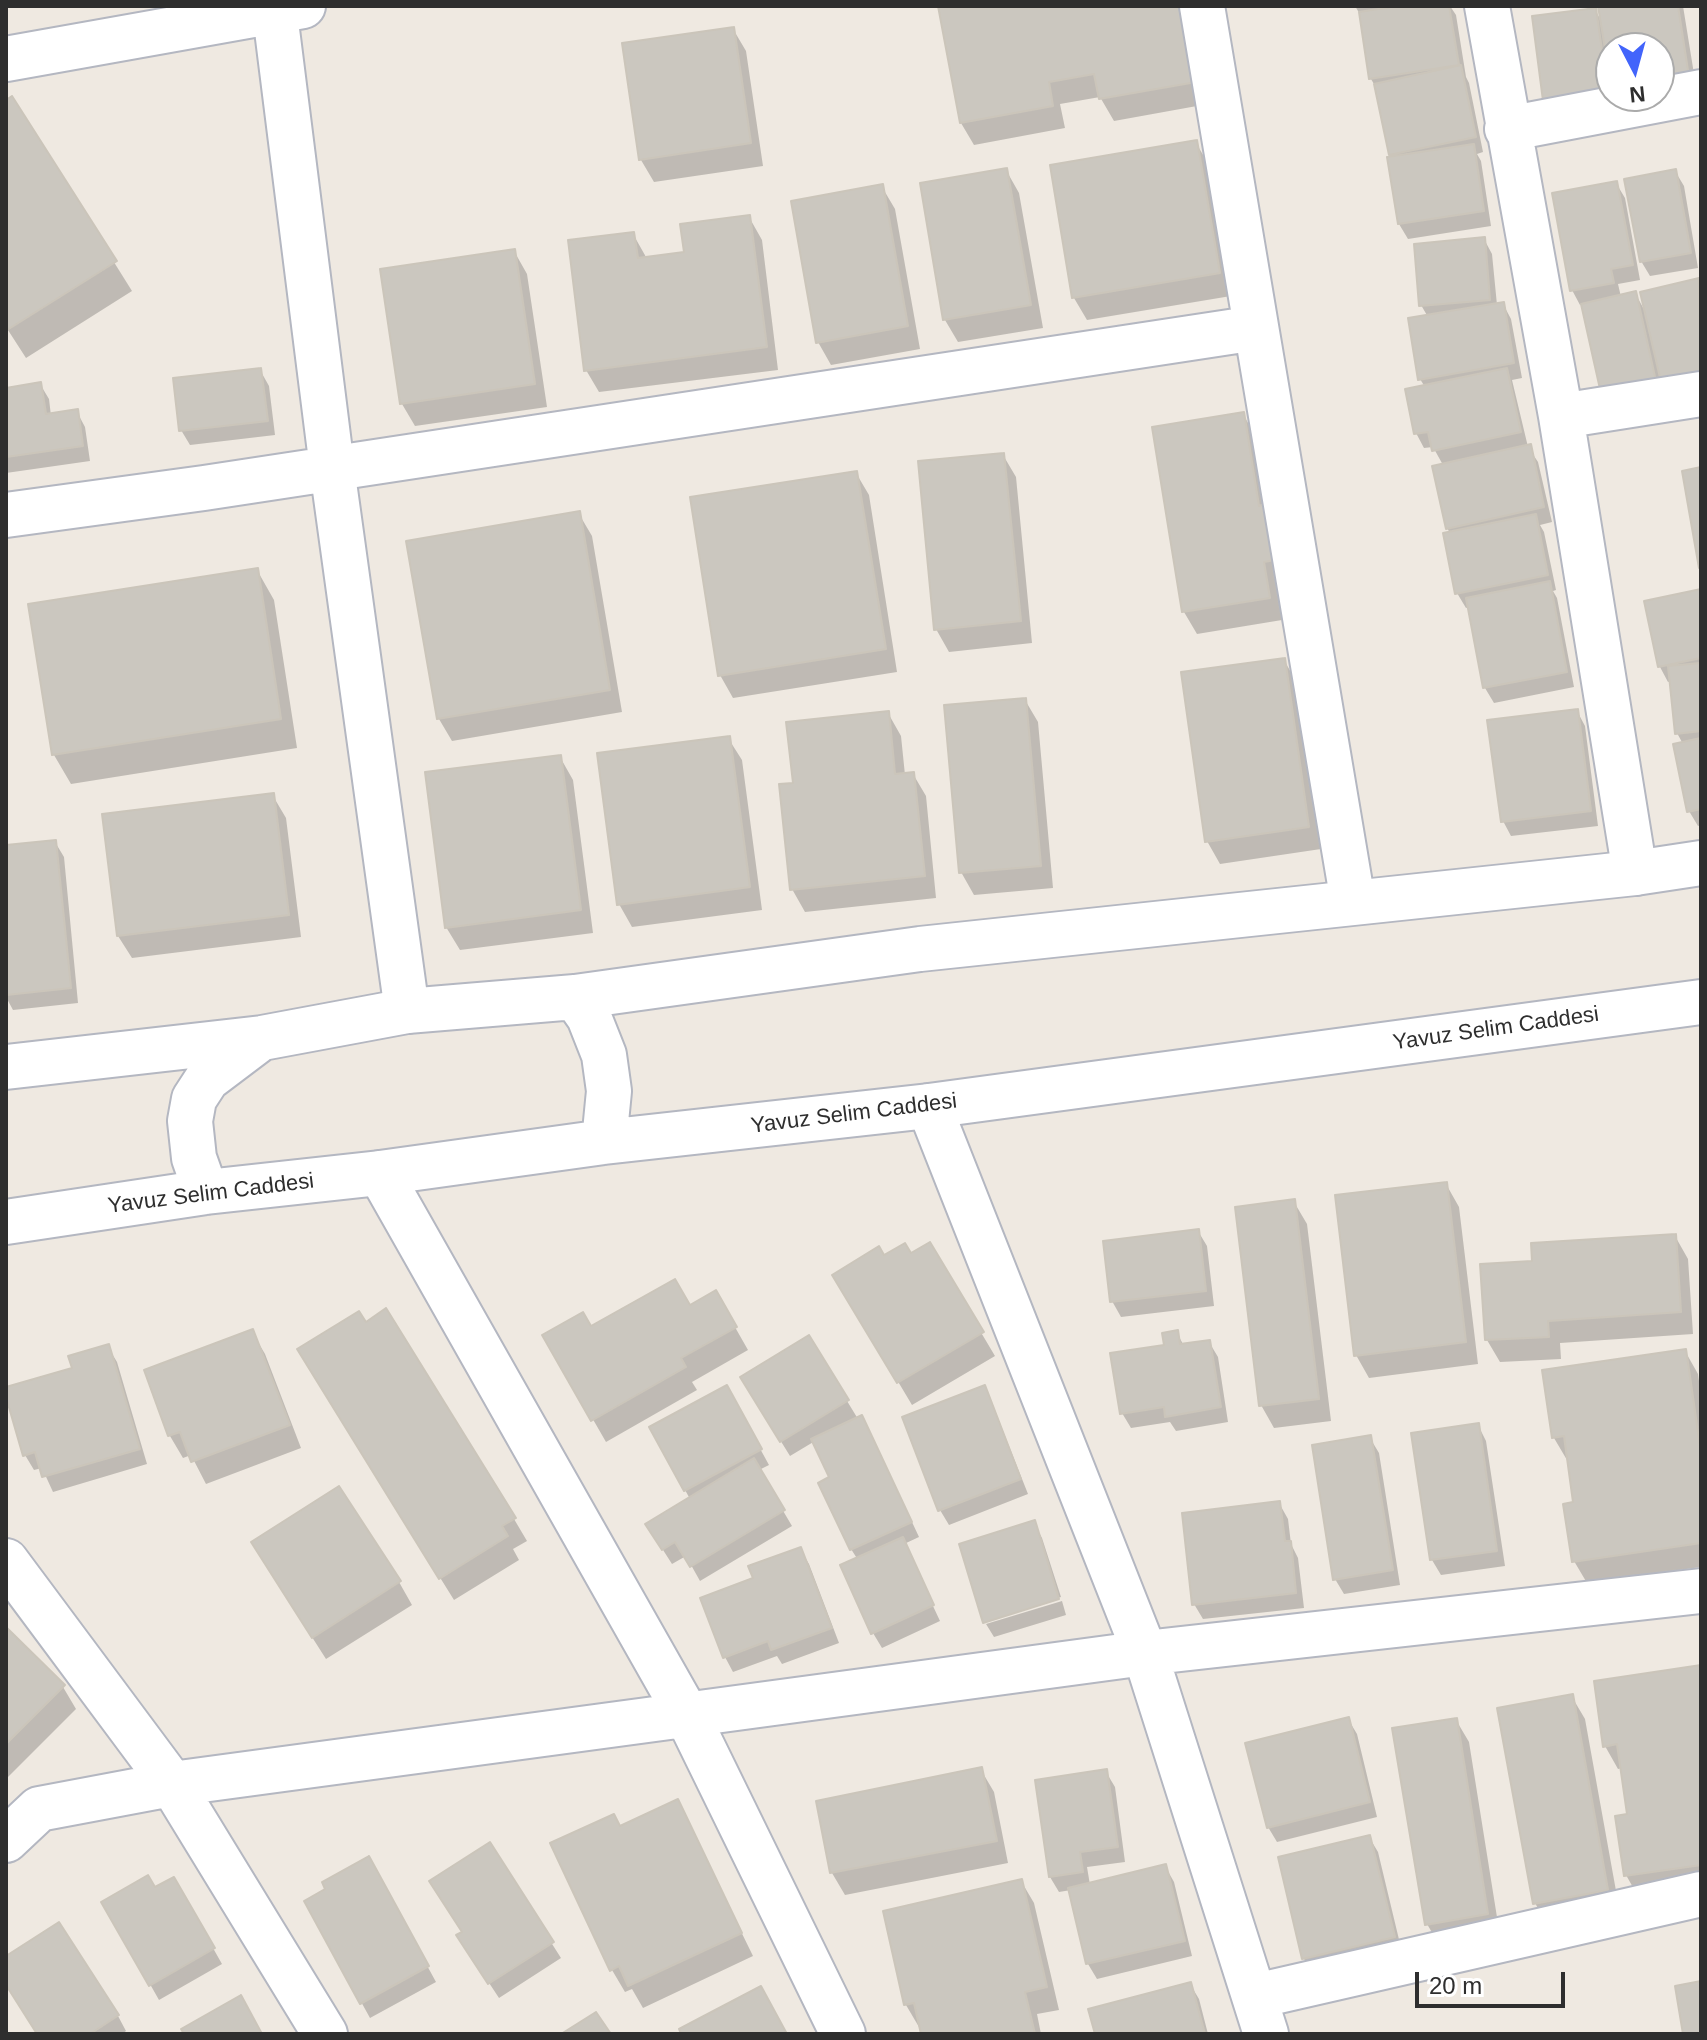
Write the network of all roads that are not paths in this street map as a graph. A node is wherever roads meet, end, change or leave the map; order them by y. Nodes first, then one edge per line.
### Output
1 (1202, 6) edge
2 (1487, 6) edge
3 (284, 8) edge
4 (6, 59) edge
5 (1701, 92) edge
6 (1507, 129) junction
7 (1256, 328) junction
8 (1701, 394) edge
9 (1561, 416) junction
10 (332, 468) junction
11 (6, 515) edge
12 (1701, 863) edge
13 (1635, 873) junction
14 (1353, 902) junction
15 (575, 997) junction
16 (1701, 1002) edge
17 (407, 1011) junction
18 (262, 1038) junction
19 (6, 1067) edge
20 (929, 1106) junction
21 (604, 1142) junction
22 (380, 1173) junction
23 (206, 1192) junction
24 (6, 1222) edge
25 (6, 1561) edge
26 (1701, 1591) edge
27 (1145, 1653) junction
28 (687, 1715) junction
29 (172, 1784) junction
30 (6, 1840) edge
31 (1701, 1894) edge
32 (1261, 2015) edge
33 (325, 2034) edge
34 (843, 2034) edge

1 - 7 street
2 - 6 street
3 - 4 street
3 - 10 street
5 - 6 street
6 - 9 street
7 - 10 street
7 - 14 street
8 - 9 street
9 - 13 street
10 - 11 street
10 - 17 street
12 - 13 street
13 - 14 street
14 - 15 street
15 - 17 street
15 - 21 street
16 - 20 street, Yavuz Selim Caddesi
17 - 18 street
18 - 19 street
18 - 23 street
20 - 21 street, Yavuz Selim Caddesi
20 - 27 street
21 - 22 street, Yavuz Selim Caddesi
22 - 23 street, Yavuz Selim Caddesi
22 - 28 street
23 - 24 street, Yavuz Selim Caddesi
25 - 29 street
26 - 27 street
27 - 28 street
27 - 32 street
28 - 29 street
28 - 34 street
29 - 30 street
29 - 33 street
31 - 32 street

